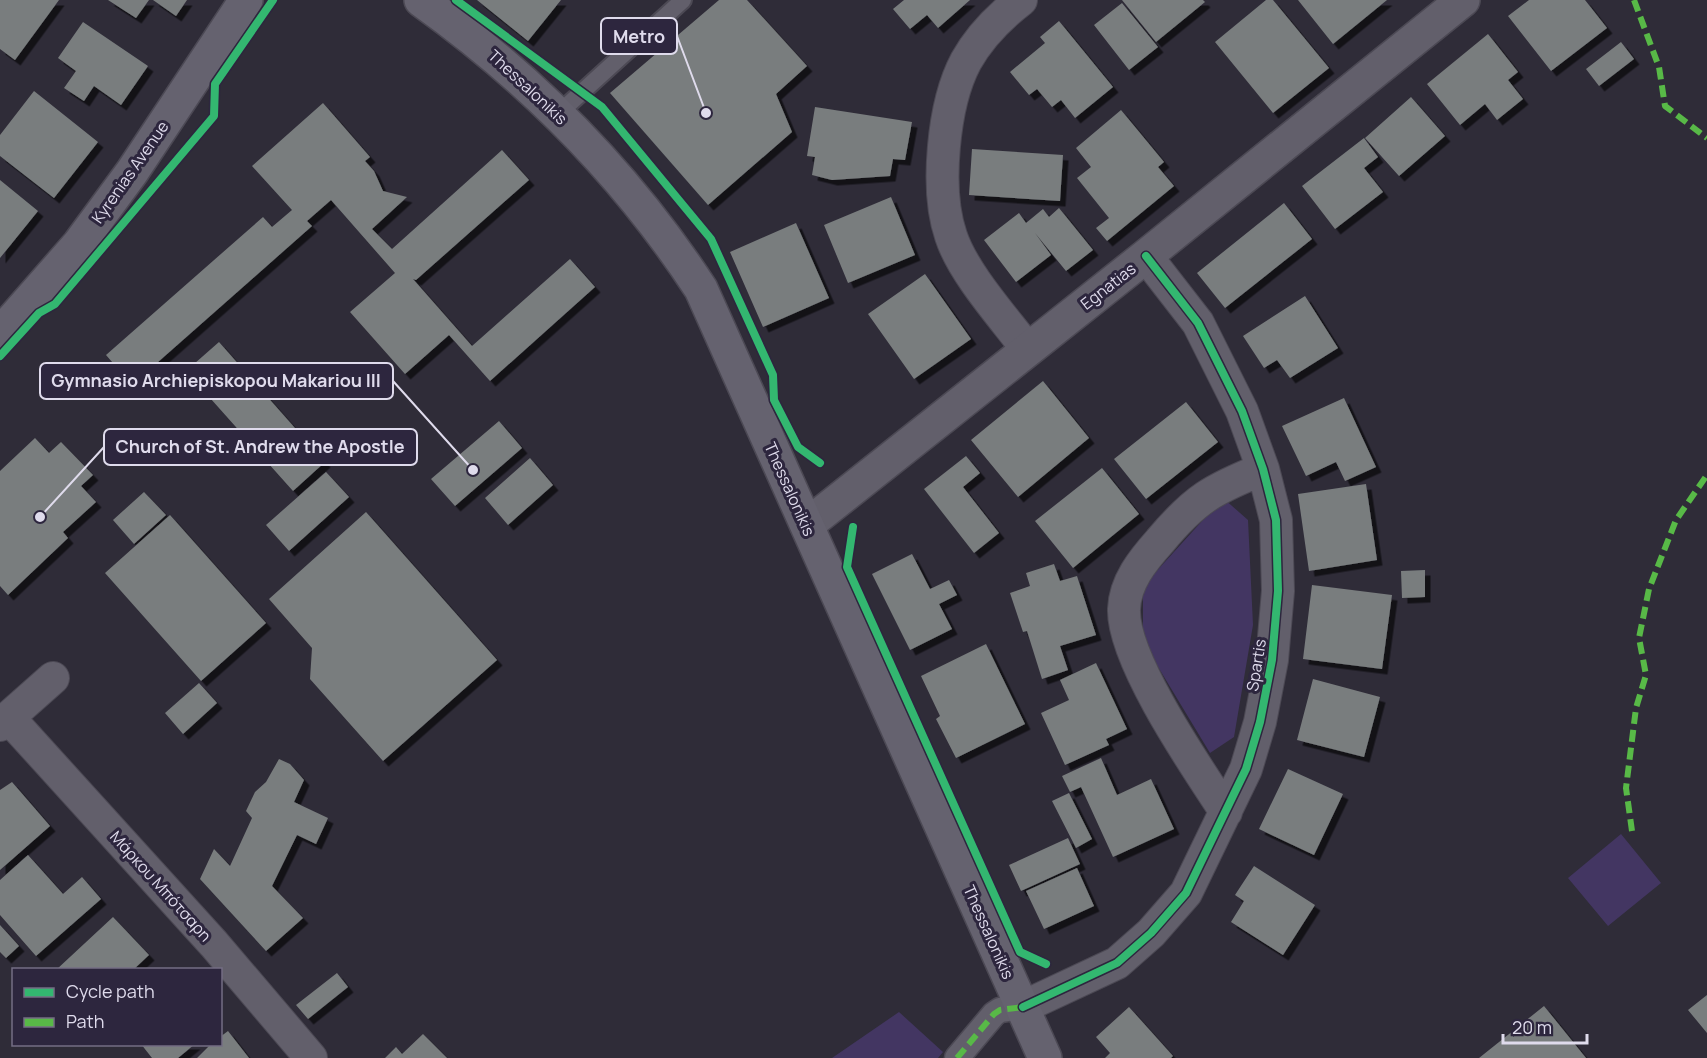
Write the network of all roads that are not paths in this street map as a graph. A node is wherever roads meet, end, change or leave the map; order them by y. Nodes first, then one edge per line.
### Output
1 (246, 0) edge
2 (421, 0) edge
3 (684, 0) edge
4 (1021, 0) edge
5 (1461, 1) edge
6 (559, 113) junction
7 (1146, 256) junction
8 (0, 334) edge
9 (1028, 350) junction
10 (1263, 469) junction
11 (807, 525) junction
12 (54, 678) dead end
13 (4, 721) edge
14 (1226, 812) junction
15 (1023, 1007) junction
16 (311, 1058) edge
17 (957, 1058) edge
18 (1045, 1058) edge

1 - 8 main road, Kyrenias Avenue
2 - 6 main road, Thessalonikis
3 - 6 lane
4 - 9 street
5 - 7 street, Egnatias
6 - 11 main road, Thessalonikis
7 - 9 street, Egnatias
7 - 10 street, Spartis
9 - 11 street, Egnatias
10 - 14 street, Spartis
10 - 14 street
11 - 15 main road, Thessalonikis
12 - 13 street
13 - 16 street, Μάρκου Μπότσαρη
14 - 15 street, Spartis
15 - 17 street
15 - 18 main road, Thessalonikis

